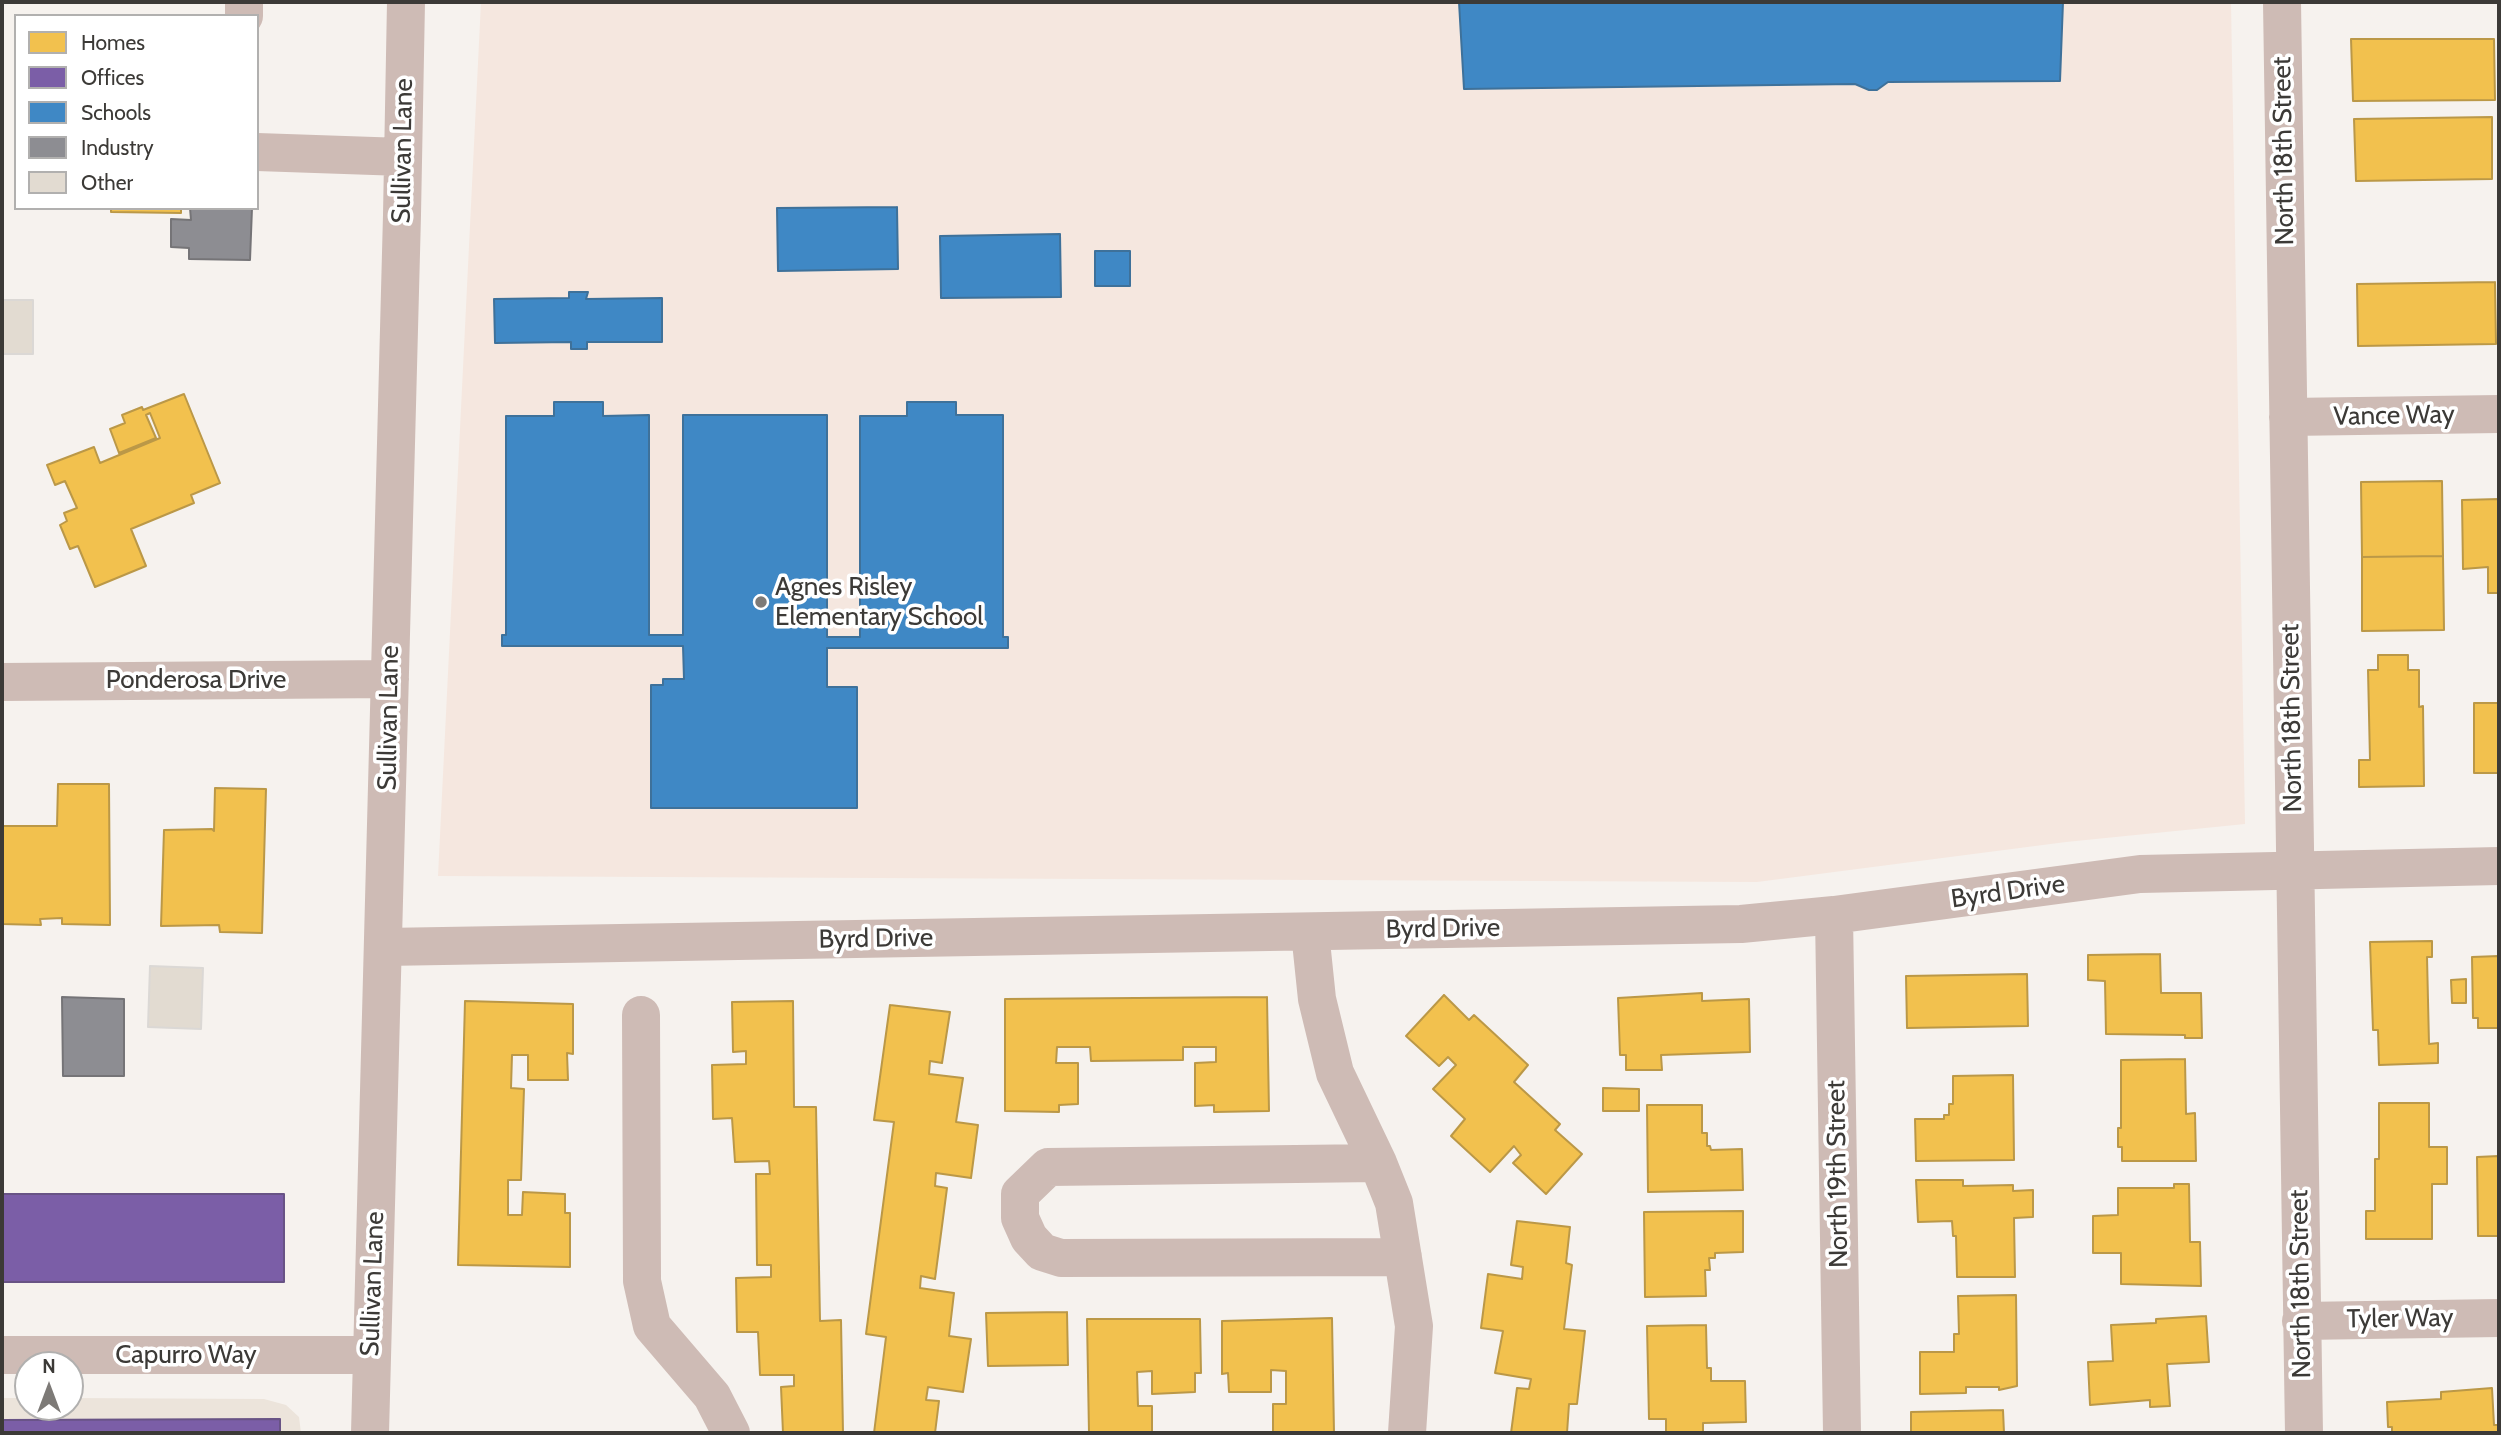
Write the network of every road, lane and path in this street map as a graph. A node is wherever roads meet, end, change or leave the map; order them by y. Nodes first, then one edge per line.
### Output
1 (405, 2) edge
2 (2282, 2) edge
3 (259, 152) edge
4 (403, 157) junction
5 (2499, 414) edge
6 (2288, 417) junction
7 (390, 679) junction
8 (2, 682) edge
9 (2499, 866) edge
10 (2295, 869) junction
11 (1834, 915) junction
12 (1310, 932) junction
13 (384, 947) junction
14 (641, 1015) dead end
15 (1378, 1163) junction
16 (1403, 1257) junction
17 (2499, 1318) edge
18 (2301, 1321) junction
19 (371, 1355) junction
20 (2, 1356) edge
21 (370, 1433) edge
22 (732, 1433) edge
23 (1407, 1433) edge
24 (1842, 1433) edge
25 (2304, 1433) edge

1 - 4 street, Sullivan Lane
2 - 6 street, North 18th Street
3 - 4 street
4 - 7 street, Sullivan Lane
5 - 6 street, Vance Way
6 - 10 street, North 18th Street
7 - 8 street, Ponderosa Drive
7 - 13 street, Sullivan Lane
9 - 10 street, Byrd Drive
10 - 11 street, Byrd Drive
10 - 18 street, North 18th Street
11 - 12 street, Byrd Drive
11 - 24 street, North 19th Street
12 - 13 street, Byrd Drive
12 - 15 street
13 - 19 street, Sullivan Lane
14 - 22 street
15 - 16 street
15 - 16 street
16 - 23 street
17 - 18 street, Tyler Way
18 - 25 street, North 18th Street
19 - 20 street, Capurro Way
19 - 21 street, Sullivan Lane

